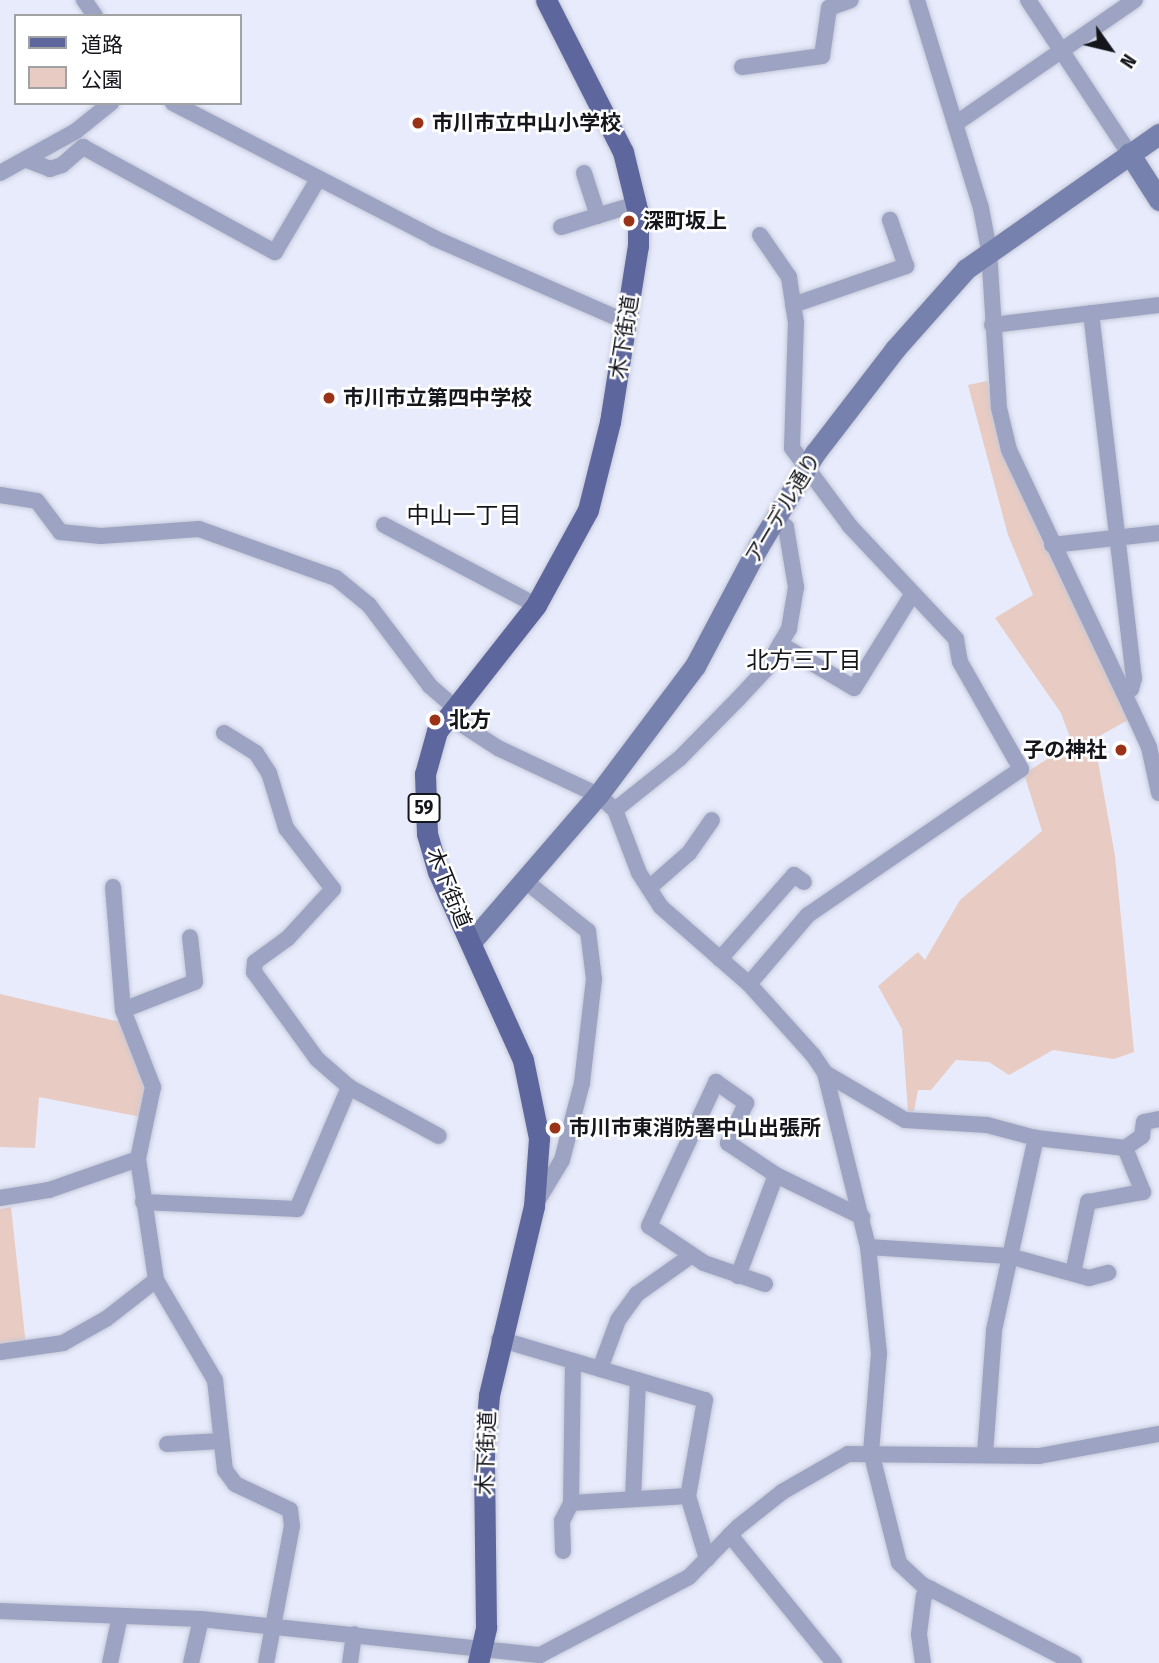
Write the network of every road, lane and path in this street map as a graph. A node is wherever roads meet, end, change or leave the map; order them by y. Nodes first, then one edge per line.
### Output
1 (545, 0) edge
2 (851, 0) edge
3 (917, 0) edge
4 (1028, 0) edge
5 (1135, 0) edge
6 (1062, 51) junction
7 (742, 67) dead end
8 (108, 105) edge
9 (177, 105) edge
10 (958, 122) junction
11 (1159, 134) edge
12 (1129, 153) junction
13 (27, 160) junction
14 (0, 173) edge
15 (584, 173) dead end
16 (317, 181) junction
17 (1159, 200) edge
18 (636, 204) junction
19 (598, 216) junction
20 (890, 220) dead end
21 (561, 228) dead end
22 (760, 235) dead end
23 (989, 250) junction
24 (793, 305) junction
25 (1159, 305) edge
26 (1091, 313) junction
27 (626, 322) junction
28 (992, 325) junction
29 (805, 470) junction
30 (0, 495) edge
31 (775, 518) junction
32 (384, 525) dead end
33 (1159, 533) edge
34 (1120, 537) junction
35 (1052, 545) junction
36 (912, 595) junction
37 (536, 605) junction
38 (780, 644) junction
39 (1124, 693) junction
40 (450, 711) junction
41 (224, 733) dead end
42 (1154, 746) edge
43 (1159, 793) edge
44 (598, 794) junction
45 (615, 810) junction
46 (712, 820) dead end
47 (524, 880) junction
48 (804, 881) dead end
49 (113, 887) dead end
50 (649, 888) junction
51 (190, 937) dead end
52 (471, 942) junction
53 (720, 959) junction
54 (749, 984) junction
55 (123, 1010) junction
56 (825, 1073) junction
57 (349, 1087) junction
58 (1159, 1119) edge
59 (439, 1136) dead end
60 (1036, 1138) junction
61 (1125, 1148) junction
62 (138, 1159) junction
63 (776, 1175) junction
64 (0, 1198) edge
65 (143, 1202) junction
66 (534, 1206) junction
67 (862, 1217) junction
68 (868, 1247) junction
69 (692, 1255) junction
70 (1009, 1256) junction
71 (1073, 1273) junction
72 (1108, 1273) dead end
73 (738, 1276) junction
74 (156, 1280) junction
75 (765, 1284) dead end
76 (499, 1339) junction
77 (0, 1352) edge
78 (573, 1361) junction
79 (600, 1369) junction
80 (638, 1380) junction
81 (1159, 1434) edge
82 (221, 1441) junction
83 (167, 1444) dead end
84 (871, 1452) junction
85 (985, 1454) junction
86 (688, 1496) junction
87 (632, 1499) junction
88 (571, 1503) junction
89 (730, 1535) junction
90 (563, 1550) dead end
91 (706, 1559) junction
92 (931, 1589) junction
93 (0, 1611) edge
94 (120, 1616) junction
95 (201, 1619) junction
96 (274, 1625) junction
97 (354, 1634) junction
98 (480, 1655) edge
99 (541, 1659) edge
100 (110, 1663) edge
101 (191, 1663) edge
102 (266, 1663) edge
103 (350, 1663) edge
104 (834, 1663) edge
105 (923, 1663) edge
106 (1074, 1663) edge

1 - 18 main road, 木下街道 / 59
2 - 7 street
3 - 10 street
4 - 6 street
5 - 6 street
6 - 10 street
6 - 12 street
8 - 13 street
9 - 16 street
10 - 23 street
11 - 12 street, アーデル通り
12 - 17 street
12 - 23 street, アーデル通り
13 - 14 street
13 - 16 street
15 - 19 street
16 - 27 street
18 - 19 street
18 - 27 main road, 木下街道 / 59
19 - 21 street
20 - 24 street
22 - 24 street
23 - 28 street
23 - 29 street, アーデル通り
24 - 29 street
25 - 26 street
26 - 28 street
26 - 34 street
27 - 37 main road, 木下街道 / 59
28 - 35 street
29 - 31 street, アーデル通り
29 - 36 street
30 - 40 street
31 - 38 street
31 - 44 street, アーデル通り
32 - 37 street
33 - 34 street
34 - 35 street
34 - 39 street
35 - 39 street
36 - 38 street
36 - 54 street
37 - 40 main road, 木下街道 / 59
38 - 45 street
39 - 42 street
40 - 44 street
40 - 52 main road, 木下街道 / 59
41 - 57 street
42 - 43 street
44 - 45 street
44 - 47 street, アーデル通り
45 - 50 street
46 - 50 street
47 - 52 street, アーデル通り
47 - 66 street
48 - 53 street
49 - 55 street
50 - 53 street
51 - 55 street
52 - 66 main road, 木下街道 / 59
53 - 54 street
54 - 56 street
55 - 62 street
56 - 60 street
56 - 67 street
57 - 59 street
57 - 65 street
58 - 61 street
60 - 61 street
60 - 70 street
61 - 71 street
62 - 64 street
62 - 65 street
63 - 67 street
63 - 69 street
63 - 73 street
65 - 74 street
66 - 76 main road, 木下街道 / 59
67 - 68 street
68 - 70 street
68 - 84 street
69 - 73 street
69 - 79 street
70 - 71 street
70 - 85 street
71 - 72 street
73 - 75 street
74 - 77 street
74 - 82 street
76 - 78 street
76 - 98 main road, 木下街道 / 59
78 - 79 street
78 - 88 street
79 - 80 street
80 - 86 street
80 - 87 street
81 - 85 street
82 - 83 street
82 - 96 street
84 - 85 street
84 - 89 street
84 - 92 street
86 - 87 street
86 - 91 street
87 - 88 street
88 - 90 street
89 - 91 street
89 - 104 street
91 - 99 street
92 - 105 street
92 - 106 street
93 - 94 street
94 - 95 street
94 - 100 street
95 - 96 street
95 - 101 street
96 - 97 street
96 - 102 street
97 - 98 street
97 - 103 street
98 - 99 street

